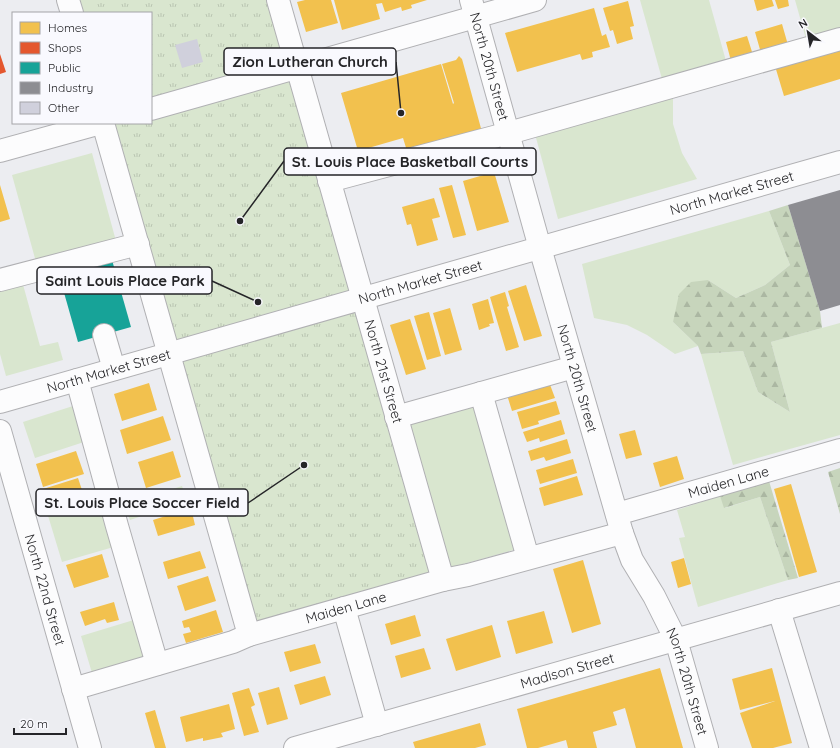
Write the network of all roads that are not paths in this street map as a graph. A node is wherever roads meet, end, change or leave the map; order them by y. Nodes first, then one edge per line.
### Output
1 (68, 0) edge
2 (278, 0) edge
3 (535, 0) edge
4 (474, 8) edge
5 (72, 12) edge
6 (840, 39) edge
7 (297, 67) junction
8 (152, 109) edge
9 (98, 124) edge
10 (102, 124) edge
11 (509, 134) junction
12 (0, 151) edge
13 (840, 162) edge
14 (330, 181) junction
15 (138, 244) junction
16 (540, 248) junction
17 (0, 280) edge
18 (363, 298) junction
19 (104, 334) dead end
20 (169, 354) junction
21 (574, 367) junction
22 (114, 369) junction
23 (76, 380) junction
24 (481, 393) junction
25 (0, 402) edge
26 (396, 417) junction
27 (0, 431) edge
28 (840, 450) edge
29 (619, 524) junction
30 (528, 558) junction
31 (443, 580) junction
32 (840, 593) edge
33 (344, 608) junction
34 (779, 610) junction
35 (249, 635) junction
36 (676, 640) junction
37 (157, 664) junction
38 (73, 689) junction
39 (377, 725) junction
40 (90, 748) edge
41 (295, 748) edge
42 (707, 748) edge
43 (821, 748) edge

1 - 5 street
2 - 7 street, North 21st Street
3 - 4 street
4 - 7 street
4 - 11 street, North 20th Street
6 - 11 street
7 - 8 street
7 - 14 street, North 21st Street
9 - 12 street
10 - 15 street
11 - 14 street
11 - 16 street, North 20th Street
13 - 16 street, North Market Street
14 - 18 street, North 21st Street
15 - 17 street
15 - 20 street
16 - 18 street, North Market Street
16 - 21 street, North 20th Street
18 - 20 street, North Market Street
18 - 26 street, North 21st Street
19 - 22 street
20 - 22 street, North Market Street
20 - 35 street
21 - 24 street
21 - 29 street, North 20th Street
22 - 23 street, North Market Street
23 - 25 street, North Market Street
23 - 37 street
24 - 26 street
24 - 30 street
26 - 31 street, North 21st Street
27 - 38 street, North 22nd Street
28 - 29 street, Maiden Lane
29 - 30 street, Maiden Lane
29 - 36 street, North 20th Street
30 - 31 street, Maiden Lane
31 - 33 street, Maiden Lane
32 - 34 street, Madison Street
33 - 35 street, Maiden Lane
33 - 39 street
34 - 36 street, Madison Street
34 - 43 street
35 - 37 street, Maiden Lane
36 - 39 street, Madison Street
36 - 42 street, North 20th Street
37 - 38 street, Maiden Lane
38 - 40 street, North 22nd Street
39 - 41 street, Madison Street

